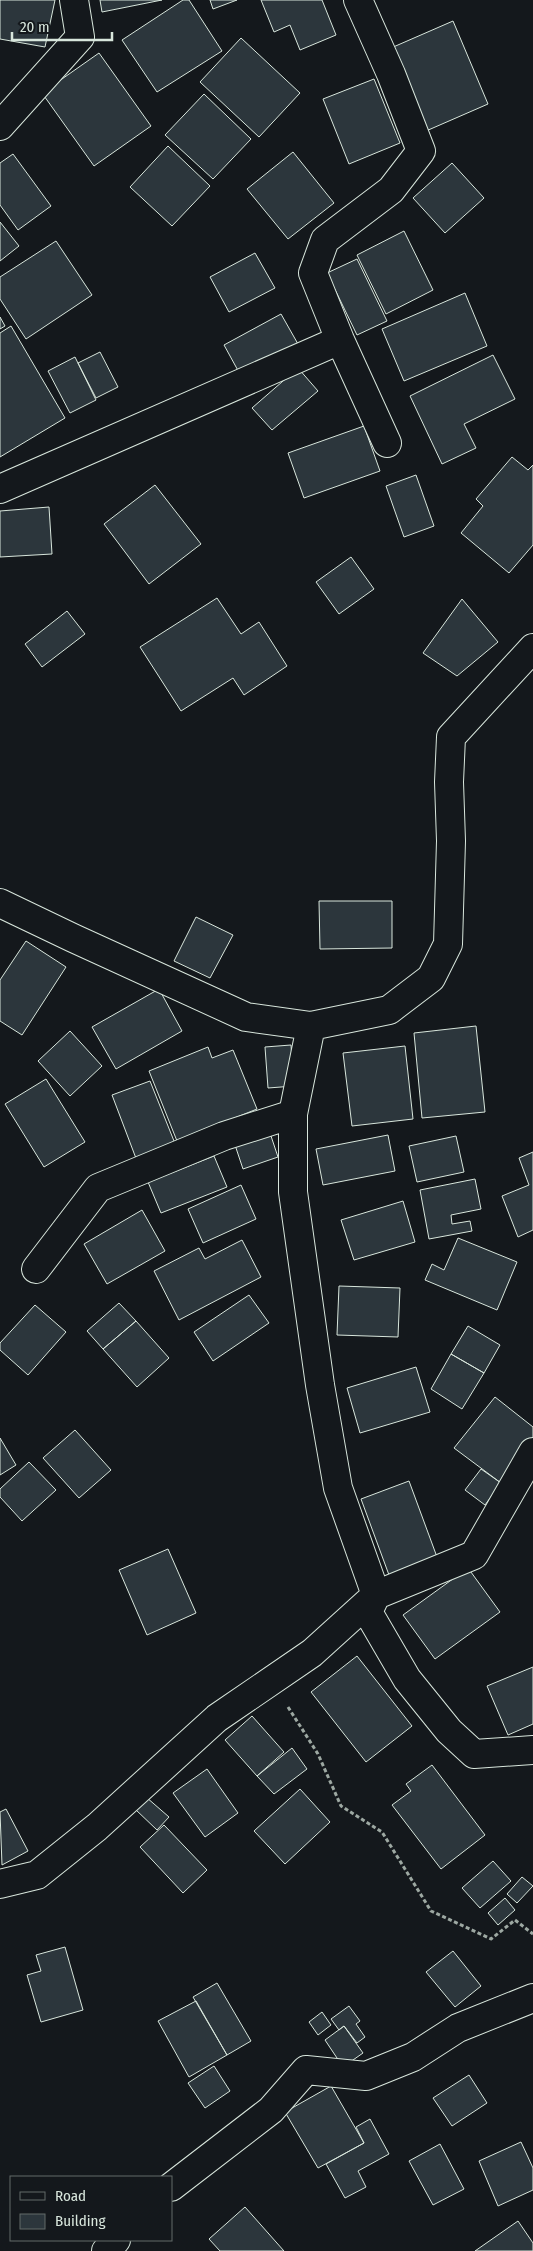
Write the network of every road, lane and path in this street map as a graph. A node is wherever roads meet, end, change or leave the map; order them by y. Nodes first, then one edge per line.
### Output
1 (74, 0) edge
2 (358, 0) edge
3 (0, 126) edge
4 (340, 340) junction
5 (387, 443) dead end
6 (0, 489) edge
7 (533, 648) edge
8 (0, 902) edge
9 (311, 1026) junction
10 (293, 1114) junction
11 (36, 1269) dead end
12 (533, 1452) edge
13 (376, 1595) junction
14 (271, 1681) junction
15 (533, 1750) edge
16 (0, 1884) edge
17 (533, 1934) edge
18 (533, 1998) edge
19 (172, 2186) edge
20 (115, 2241) edge
21 (106, 2251) edge

1 - 3 street
2 - 4 street
4 - 5 street
4 - 6 street
7 - 9 street
8 - 9 street
9 - 10 street
10 - 11 street
10 - 13 street
12 - 13 street
13 - 14 street
13 - 15 street
14 - 16 street
14 - 17 path
18 - 19 street
20 - 21 street

